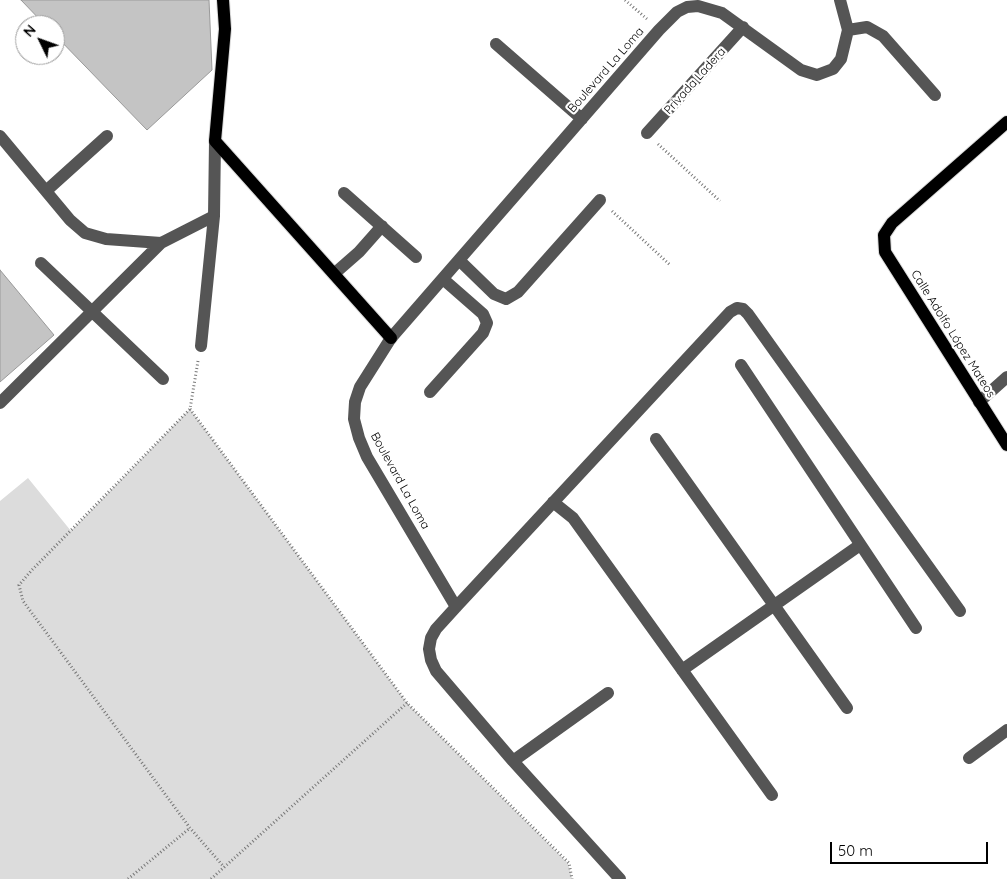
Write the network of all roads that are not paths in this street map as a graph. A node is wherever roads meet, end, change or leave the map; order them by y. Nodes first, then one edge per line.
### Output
1 (223, 0) edge
2 (714, 0) edge
3 (840, 0) edge
4 (722, 13) junction
5 (743, 28) junction
6 (848, 30) junction
7 (496, 44) dead end
8 (935, 95) dead end
9 (582, 119) junction
10 (1007, 122) edge
11 (647, 133) road end
12 (0, 136) edge
13 (107, 136) dead end
14 (216, 141) junction
15 (46, 191) junction
16 (344, 193) dead end
17 (600, 200) road end
18 (214, 216) junction
19 (382, 226) junction
20 (161, 243) junction
21 (416, 257) dead end
22 (459, 260) junction
23 (41, 263) dead end
24 (335, 274) junction
25 (443, 279) junction
26 (93, 312) junction
27 (391, 338) junction
28 (201, 346) road end
29 (741, 365) dead end
30 (1007, 377) edge
31 (163, 380) dead end
32 (430, 392) dead end
33 (979, 402) junction
34 (0, 403) edge
35 (656, 439) dead end
36 (1007, 445) edge
37 (554, 502) junction
38 (860, 545) junction
39 (774, 605) junction
40 (456, 607) junction
41 (960, 611) dead end
42 (916, 628) dead end
43 (682, 670) junction
44 (608, 693) dead end
45 (848, 708) dead end
46 (1007, 730) edge
47 (969, 758) dead end
48 (513, 762) junction
49 (772, 795) dead end
50 (620, 879) edge

1 - 14 main road
2 - 4 street
3 - 6 street, Boulevard La Loma
4 - 5 street, Boulevard La Loma
4 - 9 street, Boulevard La Loma
5 - 6 street, Boulevard La Loma
5 - 11 street, Privada Ladera
6 - 8 street
7 - 9 street
9 - 22 street, Boulevard La Loma
10 - 33 main road, Calle Adolfo López Mateos
12 - 15 street
13 - 15 street
14 - 18 street
14 - 24 main road
15 - 20 street
16 - 19 street
17 - 22 street
18 - 20 street
18 - 28 street
19 - 21 street
19 - 24 street
20 - 26 street
22 - 25 street, Boulevard La Loma
23 - 26 street
24 - 27 main road
25 - 27 street, Boulevard La Loma
25 - 32 street
26 - 31 street
26 - 34 street
27 - 40 street, Boulevard La Loma
29 - 38 street
30 - 33 street
33 - 36 main road, Calle Adolfo López Mateos
35 - 39 street
37 - 40 street
37 - 41 street
37 - 43 street
38 - 39 street
38 - 42 street
39 - 43 street
39 - 45 street
40 - 48 street
43 - 49 street
44 - 48 street
46 - 47 street
48 - 50 street

